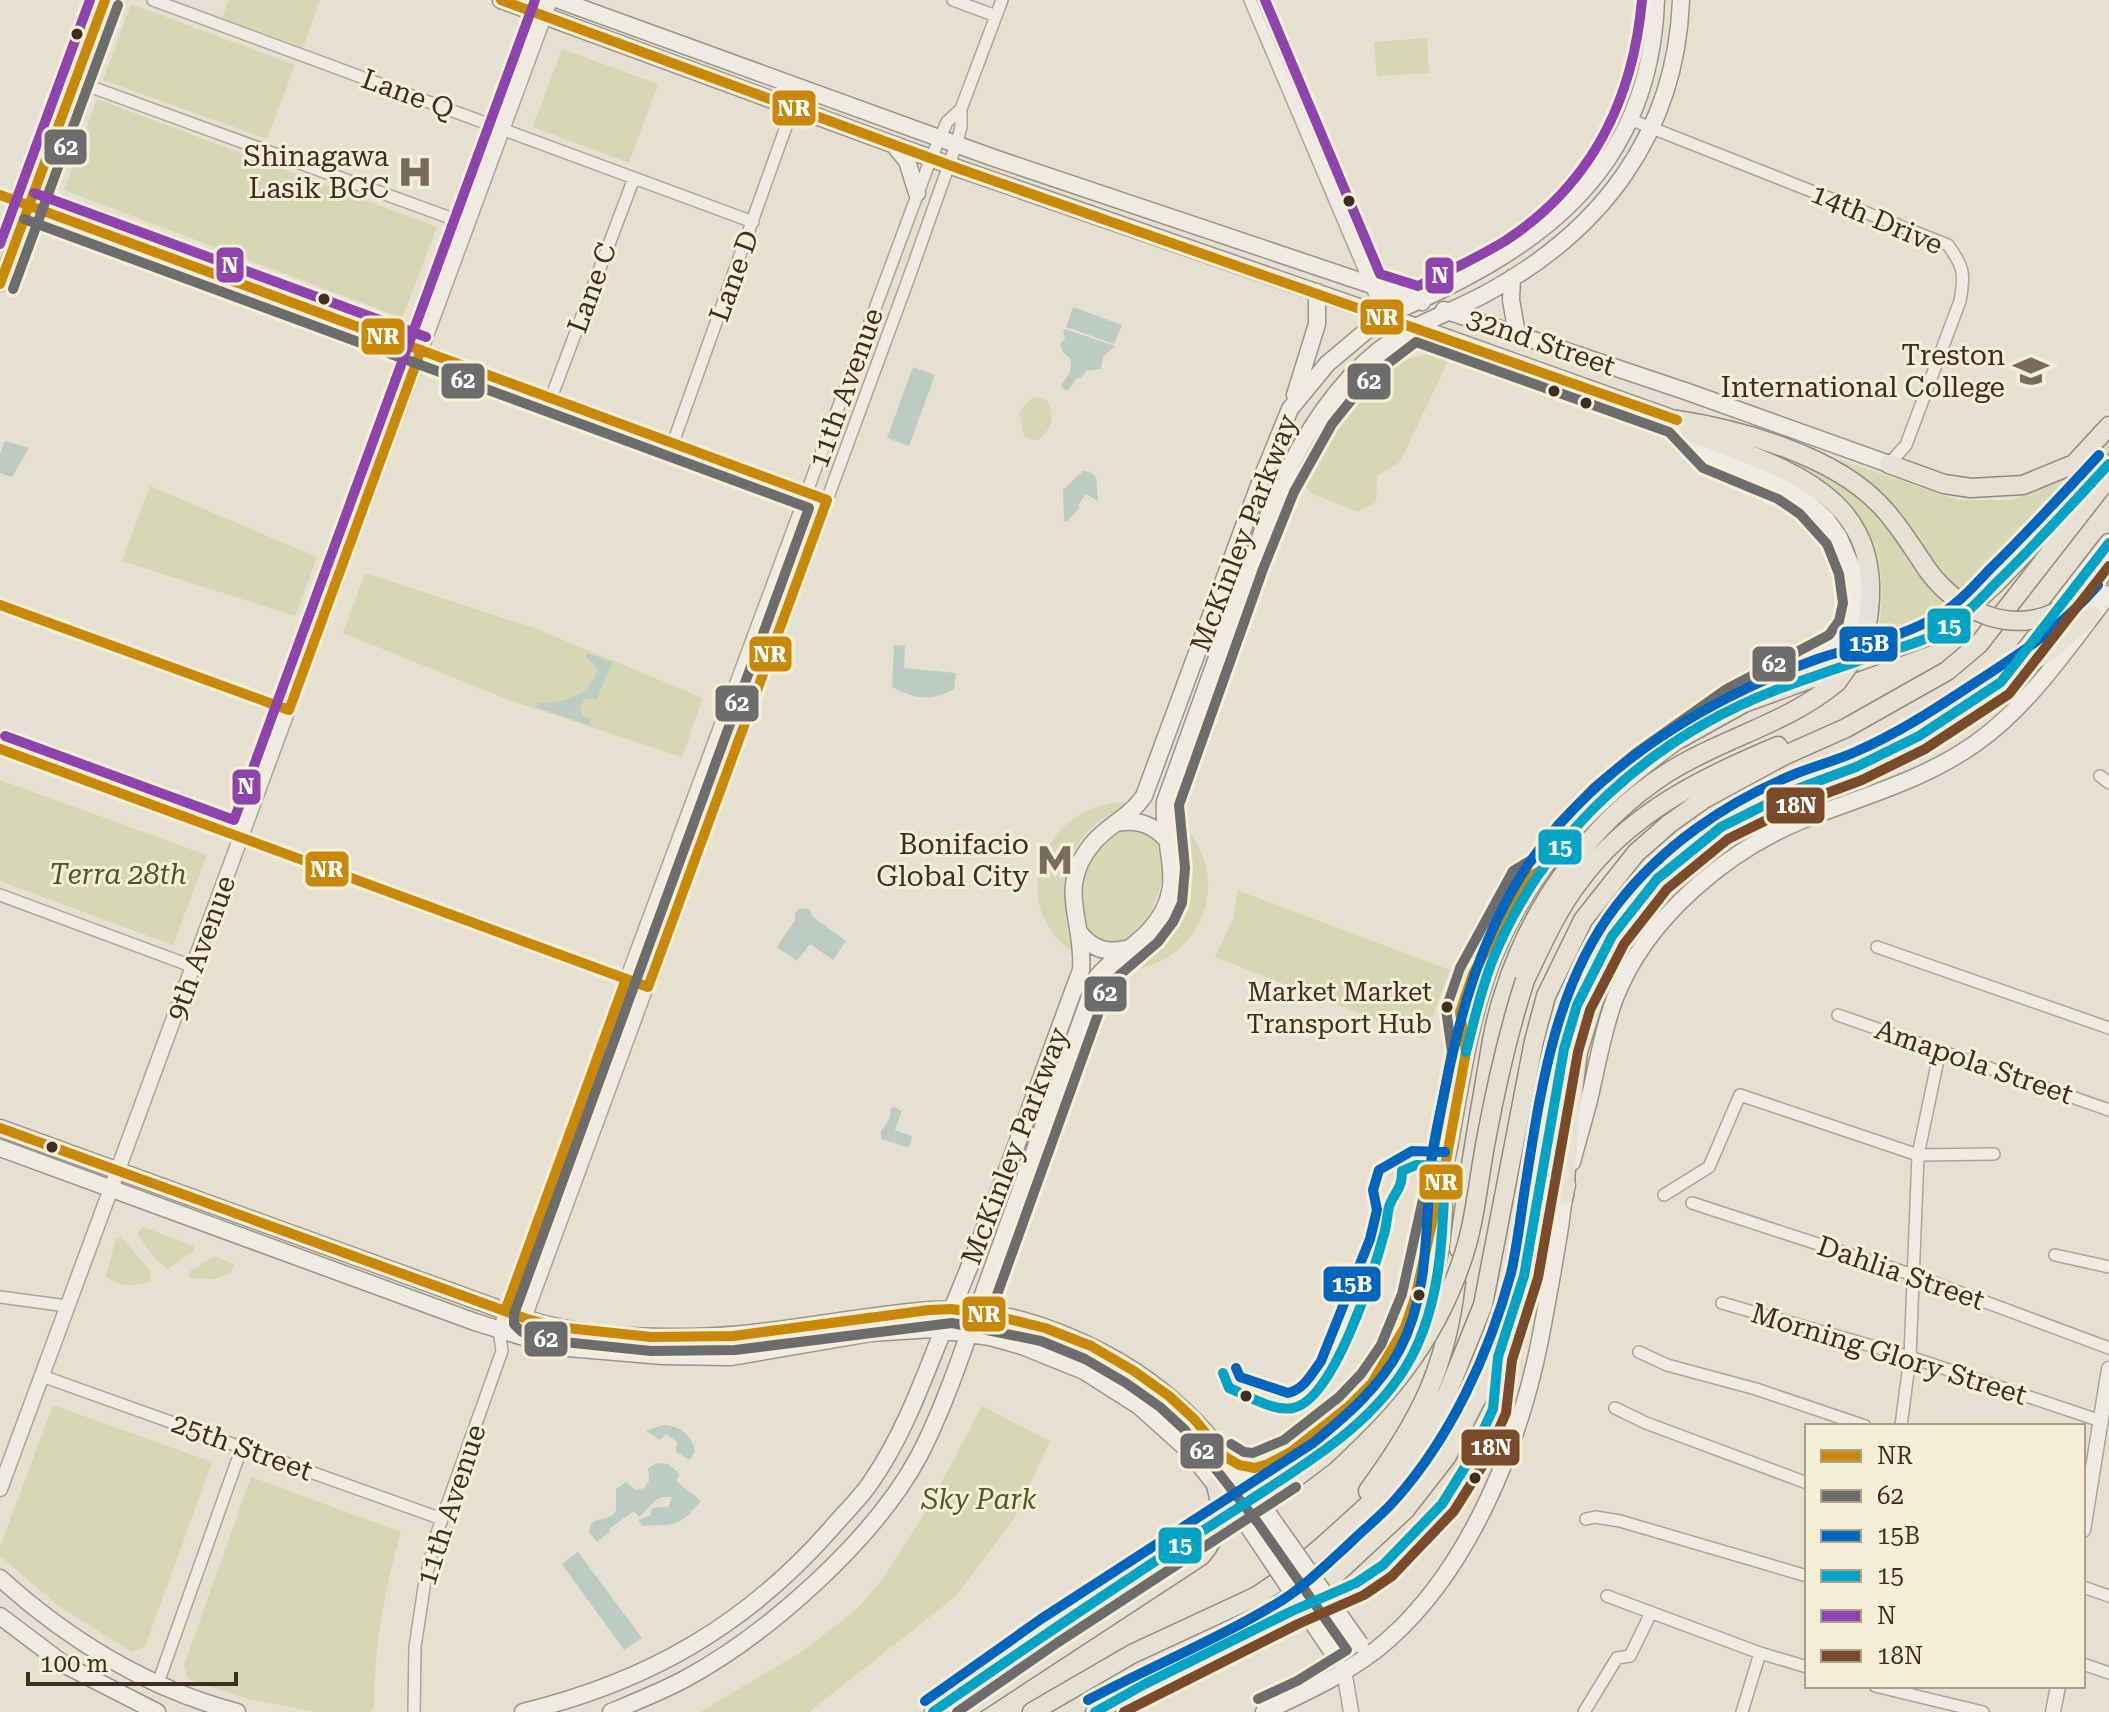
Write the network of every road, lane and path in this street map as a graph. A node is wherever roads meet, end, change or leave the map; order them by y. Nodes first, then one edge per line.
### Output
1 (105, 0) edge
2 (153, 0) edge
3 (501, 0) edge
4 (559, 0) edge
5 (953, 0) edge
6 (1002, 0) edge
7 (1250, 0) edge
8 (1656, 0) edge
9 (1681, 0) edge
10 (547, 8) edge
11 (996, 16) junction
12 (75, 81) junction
13 (793, 107) junction
14 (961, 109) junction
15 (1629, 119) junction
16 (1650, 128) junction
17 (503, 129) junction
18 (938, 139) junction
19 (893, 144) junction
20 (956, 145) junction
21 (931, 158) junction
22 (949, 165) junction
23 (634, 178) junction
24 (917, 193) junction
25 (0, 195) edge
26 (29, 206) junction
27 (753, 222) junction
28 (467, 224) junction
29 (1512, 278) junction
30 (0, 284) edge
31 (1370, 285) junction
32 (1317, 292) junction
33 (1419, 301) junction
34 (1448, 311) junction
35 (1384, 316) junction
36 (1414, 326) junction
37 (1517, 334) junction
38 (421, 350) junction
39 (551, 398) junction
40 (1293, 404) junction
41 (1683, 426) junction
42 (2109, 426) edge
43 (673, 443) junction
44 (1889, 464) junction
45 (2109, 464) edge
46 (2109, 477) edge
47 (807, 493) junction
48 (827, 500) junction
49 (2109, 543) edge
50 (2109, 566) edge
51 (2109, 594) edge
52 (2092, 615) junction
53 (2001, 682) junction
54 (1846, 728) junction
55 (1681, 738) junction
56 (0, 749) edge
57 (1117, 823) junction
58 (242, 838) junction
59 (1168, 841) junction
60 (0, 895) edge
61 (1078, 930) junction
62 (1612, 936) junction
63 (1877, 947) dead end
64 (1130, 948) junction
65 (194, 967) junction
66 (626, 979) junction
67 (648, 987) junction
68 (1838, 1015) dead end
69 (2109, 1028) edge
70 (1940, 1050) junction
71 (2109, 1110) edge
72 (0, 1128) edge
73 (0, 1148) edge
74 (1994, 1154) dead end
75 (1918, 1155) junction
76 (1445, 1166) junction
77 (118, 1171) junction
78 (112, 1188) junction
79 (1664, 1195) dead end
80 (1564, 1196) junction
81 (1692, 1203) dead end
82 (2055, 1255) dead end
83 (2109, 1267) edge
84 (1913, 1275) junction
85 (0, 1297) edge
86 (1722, 1303) dead end
87 (67, 1306) junction
88 (952, 1309) junction
89 (505, 1311) junction
90 (976, 1312) junction
91 (1428, 1312) dead end
92 (527, 1319) junction
93 (944, 1329) junction
94 (499, 1330) junction
95 (969, 1334) junction
96 (518, 1336) junction
97 (2109, 1348) edge
98 (502, 1349) junction
99 (1639, 1352) dead end
100 (1910, 1357) junction
101 (2109, 1369) edge
102 (42, 1376) junction
103 (1615, 1408) dead end
104 (2101, 1421) junction
105 (1859, 1424) edge
106 (1901, 1424) edge
107 (242, 1447) junction
108 (1224, 1456) junction
109 (1805, 1482) edge
110 (1216, 1485) junction
111 (0, 1489) edge
112 (2086, 1497) edge
113 (1263, 1507) junction
114 (442, 1519) junction
115 (1586, 1519) dead end
116 (1326, 1543) junction
117 (1805, 1575) edge
118 (0, 1578) edge
119 (2085, 1588) edge
120 (1607, 1596) dead end
121 (2109, 1596) edge
122 (1651, 1613) junction
123 (0, 1616) edge
124 (1049, 1631) tunnel mouth
125 (1364, 1649) junction
126 (1760, 1653) junction
127 (1340, 1664) junction
128 (2085, 1665) edge
129 (1805, 1666) edge
130 (2109, 1673) edge
131 (158, 1683) junction
132 (1883, 1688) edge
133 (2058, 1688) edge
134 (157, 1712) edge
135 (237, 1712) edge
136 (414, 1712) edge
137 (523, 1712) edge
138 (611, 1712) edge
139 (933, 1712) edge
140 (963, 1712) edge
141 (1032, 1712) edge
142 (1095, 1712) edge
143 (1264, 1712) edge
144 (1351, 1712) edge
145 (1584, 1712) edge
146 (1742, 1712) edge
147 (1983, 1712) edge
148 (2053, 1712) edge

1 - 12 street
2 - 17 street, Lane Q
3 - 10 main road, 32nd Street
4 - 18 main road, 32nd Street
5 - 11 street
6 - 11 street, 11th Avenue
7 - 31 street
8 - 15 main road, McKinley Parkway
9 - 16 main road, McKinley Parkway
10 - 13 main road, 32nd Street
10 - 17 street, 9th Avenue
11 - 14 street, 11th Avenue
12 - 26 street
12 - 28 street
13 - 19 main road, 32nd Street
13 - 27 street, Lane D
14 - 18 street, 11th Avenue
14 - 20 street, 11th Avenue
15 - 16 street, 14th Drive
15 - 33 main road, McKinley Parkway
16 - 29 main road, McKinley Parkway
16 - 44 street, 14th Drive
17 - 23 street, Lane Q
17 - 28 street, 9th Avenue
18 - 20 main road, 32nd Street
18 - 21 street, 11th Avenue
19 - 21 main road, 32nd Street
19 - 24 main road
20 - 22 street, 11th Avenue
20 - 31 main road, 32nd Street
21 - 22 main road, 32nd Street
21 - 24 street, 11th Avenue
22 - 32 main road, 32nd Street
22 - 48 street, 11th Avenue
23 - 27 street, Lane Q
23 - 39 street, Lane C
24 - 47 street, 11th Avenue
25 - 26 street
26 - 30 street
26 - 38 street
27 - 43 street, Lane D
28 - 38 street, 9th Avenue
29 - 34 main road, McKinley Parkway
29 - 37 main road
31 - 33 main road, 32nd Street
31 - 35 street
32 - 35 main road, 32nd Street
32 - 40 main road
33 - 34 main road, 32nd Street
33 - 35 main road, McKinley Parkway
34 - 36 main road, McKinley Parkway
34 - 37 main road, 32nd Street
35 - 36 main road, 32nd Street
35 - 40 main road, McKinley Parkway
36 - 41 main road, 32nd Street
36 - 59 main road, McKinley Parkway
37 - 44 main road, 32nd Street
38 - 39 street
38 - 58 street, 9th Avenue
39 - 43 street
40 - 57 main road, McKinley Parkway
41 - 50 main road, bridge
41 - 55 main road, 32nd Street
41 - 116 main road, bridge
42 - 44 main road
43 - 47 street
45 - 55 main road
46 - 54 main road
47 - 48 street
47 - 66 street, 11th Avenue
48 - 67 street, 11th Avenue
49 - 53 main road
51 - 52 main road
52 - 53 main road
52 - 80 main road
53 - 62 main road
54 - 113 main road, bridge
54 - 116 main road
55 - 76 main road
56 - 58 street
57 - 59 main road
57 - 61 main road, McKinley Parkway
58 - 65 street, 9th Avenue
58 - 66 street
59 - 64 main road, McKinley Parkway
60 - 65 street
61 - 64 main road
61 - 88 main road, McKinley Parkway
62 - 80 main road
62 - 142 main road
63 - 69 street
64 - 90 main road, McKinley Parkway
65 - 77 street, 9th Avenue
66 - 67 street
66 - 89 street, 11th Avenue
67 - 92 street, 11th Avenue
68 - 70 street, Amapola Street
70 - 71 street, Amapola Street
70 - 75 street
72 - 77 main road
73 - 78 main road
74 - 75 street
75 - 79 street
75 - 84 street
76 - 91 main road
76 - 108 main road
77 - 78 street, 9th Avenue
77 - 89 main road
78 - 87 street, 9th Avenue
78 - 94 main road
80 - 125 main road
81 - 84 street, Dahlia Street
82 - 83 street
84 - 97 street, Dahlia Street
84 - 100 street
85 - 87 street
86 - 100 street, Morning Glory Street
87 - 102 street, 9th Avenue
88 - 90 main road
88 - 92 main road
88 - 93 main road, McKinley Parkway
89 - 92 main road
89 - 94 street, 11th Avenue
90 - 95 main road, McKinley Parkway
90 - 108 main road
92 - 96 street, 11th Avenue
93 - 95 main road
93 - 96 main road
93 - 137 main road, McKinley Parkway
94 - 96 main road
94 - 98 street, 11th Avenue
95 - 110 main road
95 - 138 main road, McKinley Parkway
96 - 98 street, 11th Avenue
98 - 114 street, 11th Avenue
99 - 105 street
100 - 104 street, Morning Glory Street
100 - 106 street
101 - 104 street
102 - 107 street, 25th Street
102 - 111 street, 9th Avenue
103 - 109 street
104 - 112 street
107 - 114 street, 25th Street
107 - 131 street
108 - 113 main road
110 - 127 main road, bridge
110 - 140 main road
113 - 125 main road, bridge
114 - 136 street, 11th Avenue
115 - 117 street
116 - 141 main road
118 - 131 main road
119 - 121 street
120 - 122 street
122 - 126 street
122 - 145 street
123 - 134 main road
124 - 139 main road
125 - 127 main road
126 - 129 street
126 - 146 street
127 - 143 main road
127 - 144 street
128 - 130 street
131 - 135 main road
132 - 147 street
133 - 148 street

